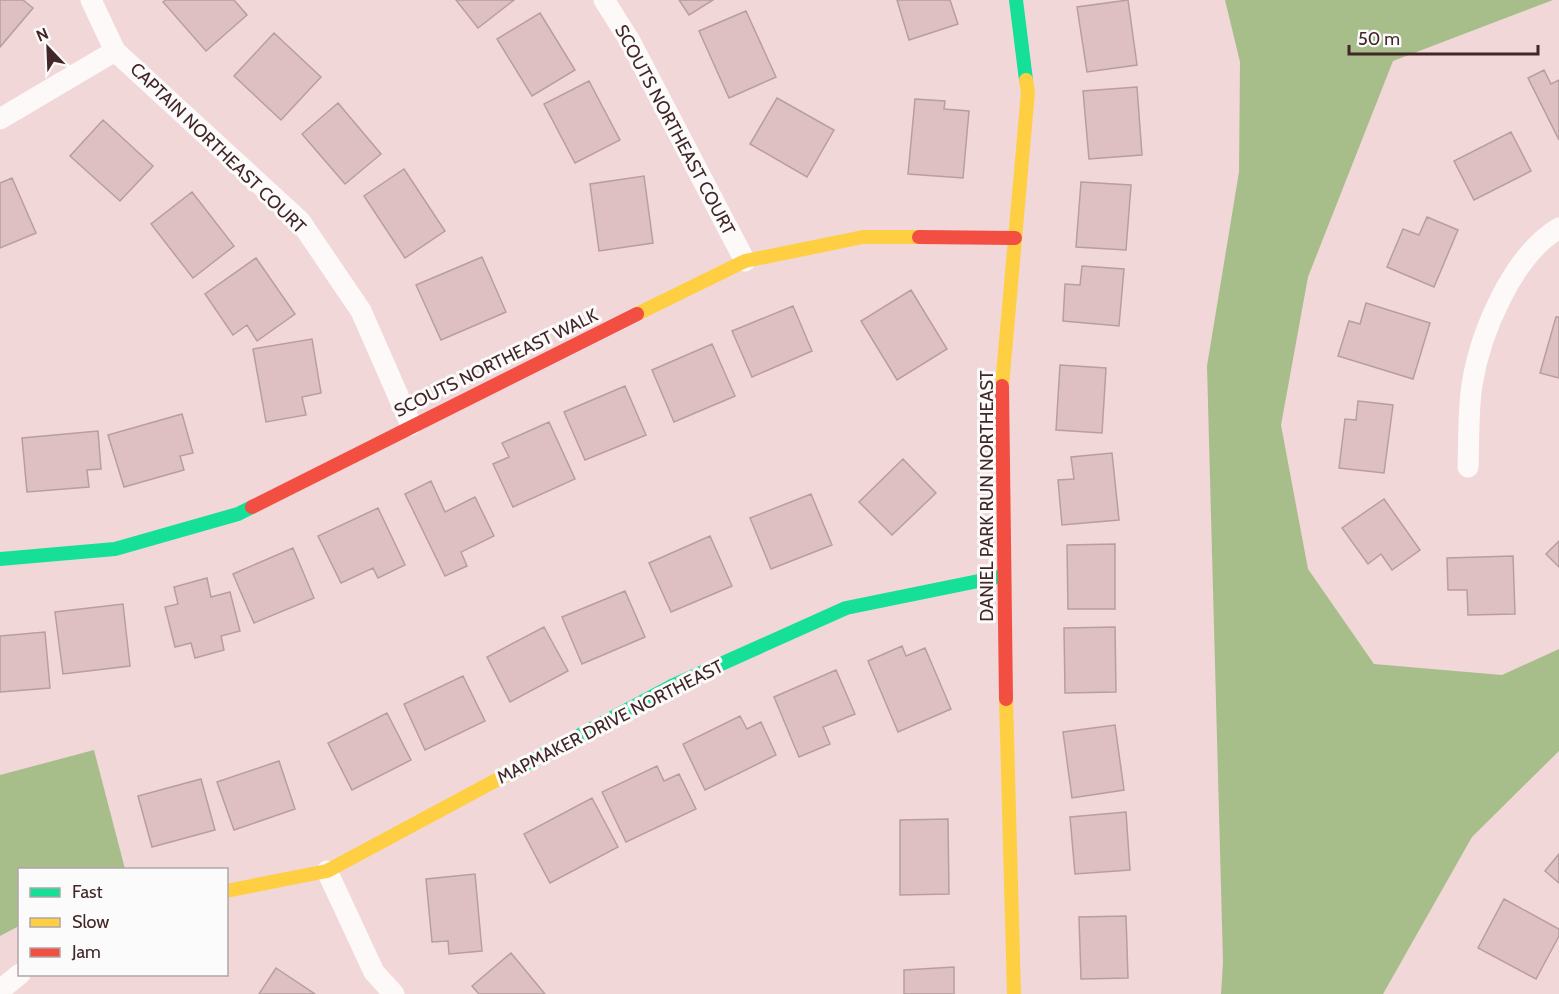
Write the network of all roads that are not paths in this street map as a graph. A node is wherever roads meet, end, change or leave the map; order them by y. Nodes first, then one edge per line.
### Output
1 (91, 0) edge
2 (604, 0) edge
3 (1016, 0) edge
4 (115, 51) junction
5 (0, 119) edge
6 (1559, 228) edge
7 (1015, 237) junction
8 (745, 261) junction
9 (411, 425) junction
10 (1467, 467) dead end
11 (0, 559) edge
12 (1004, 576) junction
13 (327, 871) junction
14 (228, 891) edge
15 (19, 976) edge
16 (0, 990) edge
17 (394, 994) edge
18 (1014, 994) edge

1 - 4 street, CAPTAIN NORTHEAST COURT
2 - 8 street, SCOUTS NORTHEAST COURT
3 - 7 street, DANIEL PARK RUN NORTHEAST
4 - 5 street
4 - 9 street, CAPTAIN NORTHEAST COURT
6 - 10 street
7 - 8 street, SCOUTS NORTHEAST WALK
7 - 12 street, DANIEL PARK RUN NORTHEAST
8 - 9 street, SCOUTS NORTHEAST WALK
9 - 11 street, SCOUTS NORTHEAST WALK
12 - 13 street, MAPMAKER DRIVE NORTHEAST
12 - 18 street, DANIEL PARK RUN NORTHEAST
13 - 14 street, MAPMAKER DRIVE NORTHEAST
13 - 17 street
15 - 16 street

